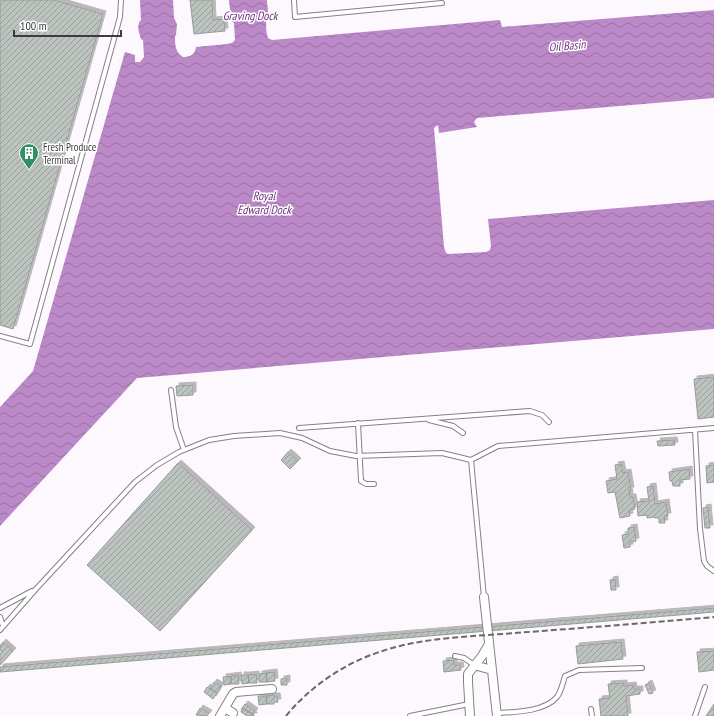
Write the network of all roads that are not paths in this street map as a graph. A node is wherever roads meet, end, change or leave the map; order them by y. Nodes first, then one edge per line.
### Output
1 (121, 0) edge
2 (294, 0) edge
3 (442, 3) dead end
4 (0, 336) edge
5 (171, 390) dead end
6 (425, 419) junction
7 (549, 422) dead end
8 (358, 423) junction
9 (299, 428) dead end
10 (714, 428) edge
11 (695, 430) junction
12 (463, 433) dead end
13 (184, 450) junction
14 (360, 456) junction
15 (471, 460) junction
16 (374, 484) dead end
17 (714, 571) edge
18 (36, 589) junction
19 (484, 597) joint
20 (0, 608) edge
21 (0, 618) edge
22 (2, 628) edge
23 (488, 644) junction
24 (455, 656) dead end
25 (474, 665) junction
26 (642, 668) dead end
27 (492, 670) junction
28 (705, 687) dead end
29 (272, 689) dead end
30 (469, 704) junction
31 (225, 708) junction
32 (591, 709) dead end
33 (233, 713) dead end
34 (496, 714) edge
35 (220, 716) edge
36 (410, 716) edge
37 (470, 716) edge
38 (592, 716) edge
39 (695, 716) edge

1 - 4 lane
2 - 3 lane
5 - 13 lane
6 - 7 lane
6 - 8 lane
6 - 12 lane
8 - 9 lane
8 - 14 lane
10 - 11 lane
11 - 15 lane
11 - 17 lane
13 - 14 lane
13 - 18 lane
14 - 15 lane
14 - 16 lane
15 - 19 lane
18 - 20 lane
18 - 22 lane
19 - 23 street
21 - 22 lane
23 - 25 street
23 - 27 street
24 - 25 lane
25 - 27 street
25 - 30 street
26 - 34 lane
27 - 34 street
28 - 39 lane
29 - 31 street
30 - 36 lane
30 - 37 street
31 - 33 street
31 - 35 street
32 - 38 lane

